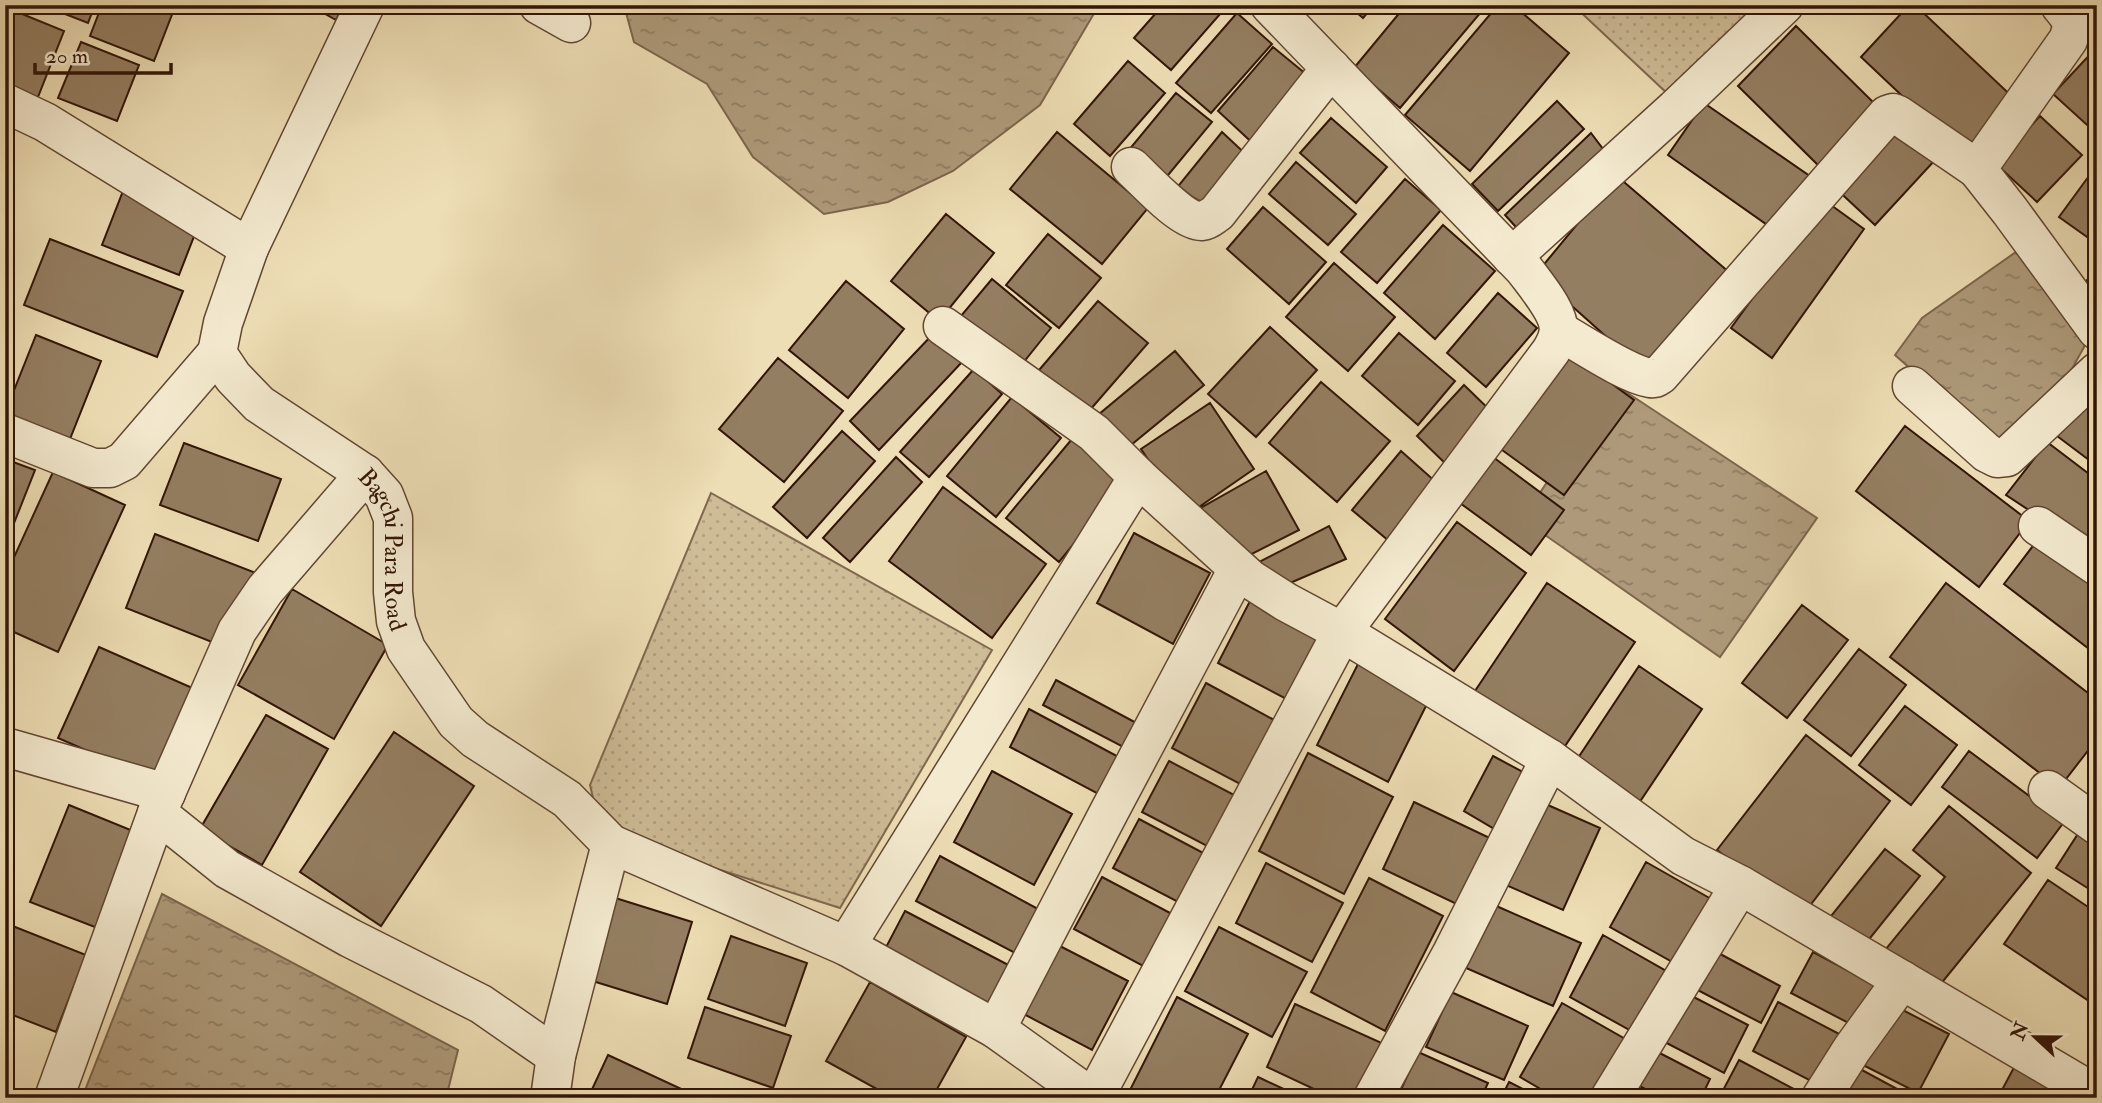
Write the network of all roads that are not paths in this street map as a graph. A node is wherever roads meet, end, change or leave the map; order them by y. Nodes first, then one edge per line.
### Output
1 (365, 5) edge
2 (1270, 5) edge
3 (1784, 5) edge
4 (2060, 5) edge
5 (1331, 68) junction
6 (5, 103) edge
7 (1131, 167) dead end
8 (1977, 169) junction
9 (250, 248) junction
10 (1512, 257) junction
11 (943, 326) dead end
12 (2097, 330) edge
13 (1559, 331) junction
14 (217, 352) junction
15 (2097, 372) edge
16 (1912, 386) dead end
17 (5, 433) edge
18 (365, 474) junction
19 (1138, 477) junction
20 (2038, 526) dead end
21 (2097, 566) edge
22 (1238, 569) junction
23 (1342, 632) junction
24 (5, 747) edge
25 (1550, 759) junction
26 (2048, 790) dead end
27 (161, 803) junction
28 (2097, 825) edge
29 (611, 844) junction
30 (1741, 885) junction
31 (846, 946) junction
32 (1902, 979) junction
33 (996, 1028) junction
34 (556, 1056) junction
35 (2094, 1093) edge
36 (54, 1098) edge
37 (550, 1098) edge
38 (1093, 1098) edge
39 (1373, 1098) edge
40 (1610, 1098) edge
41 (1821, 1098) edge

1 - 9 street
2 - 5 street
3 - 10 street
4 - 8 street
5 - 7 street
5 - 10 street
6 - 9 street
8 - 12 street
8 - 13 street
9 - 14 street
10 - 13 street
11 - 19 street
13 - 23 street
14 - 17 street
14 - 18 street, Bagchi Para Road
15 - 16 street
18 - 27 street
18 - 29 street, Bagchi Para Road
19 - 22 street
19 - 31 street
20 - 21 street
22 - 23 street
22 - 33 street
23 - 25 street
23 - 38 street
24 - 27 street
25 - 30 street
25 - 39 street
26 - 28 street
27 - 34 street
27 - 36 street
29 - 31 street
29 - 34 street
30 - 32 street
30 - 40 street
31 - 33 street
32 - 35 street
32 - 41 street
33 - 38 street
34 - 37 street

